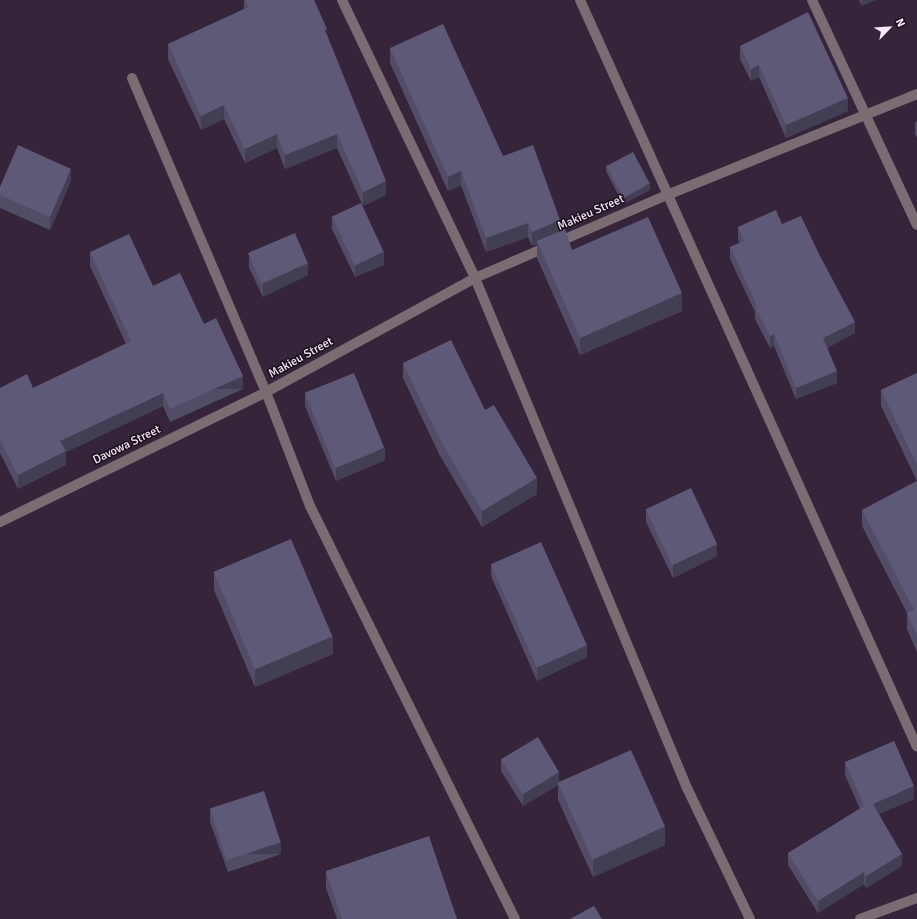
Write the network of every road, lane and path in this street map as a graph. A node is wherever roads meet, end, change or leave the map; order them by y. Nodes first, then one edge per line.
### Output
1 (342, 0) edge
2 (580, 0) edge
3 (812, 0) edge
4 (132, 78) dead end
5 (917, 94) edge
6 (866, 116) junction
7 (667, 194) junction
8 (917, 225) edge
9 (475, 278) junction
10 (266, 392) junction
11 (0, 522) edge
12 (917, 747) edge
13 (917, 898) edge
14 (515, 919) edge
15 (750, 919) edge
16 (860, 919) edge

1 - 9 street
2 - 7 street
3 - 6 street
4 - 10 street
5 - 6 street, Makieu Street
6 - 7 street, Makieu Street
6 - 8 street
7 - 9 street, Makieu Street
7 - 12 street
9 - 10 street, Makieu Street
9 - 15 street
10 - 11 street, Davowa Street
10 - 14 street
13 - 16 street

